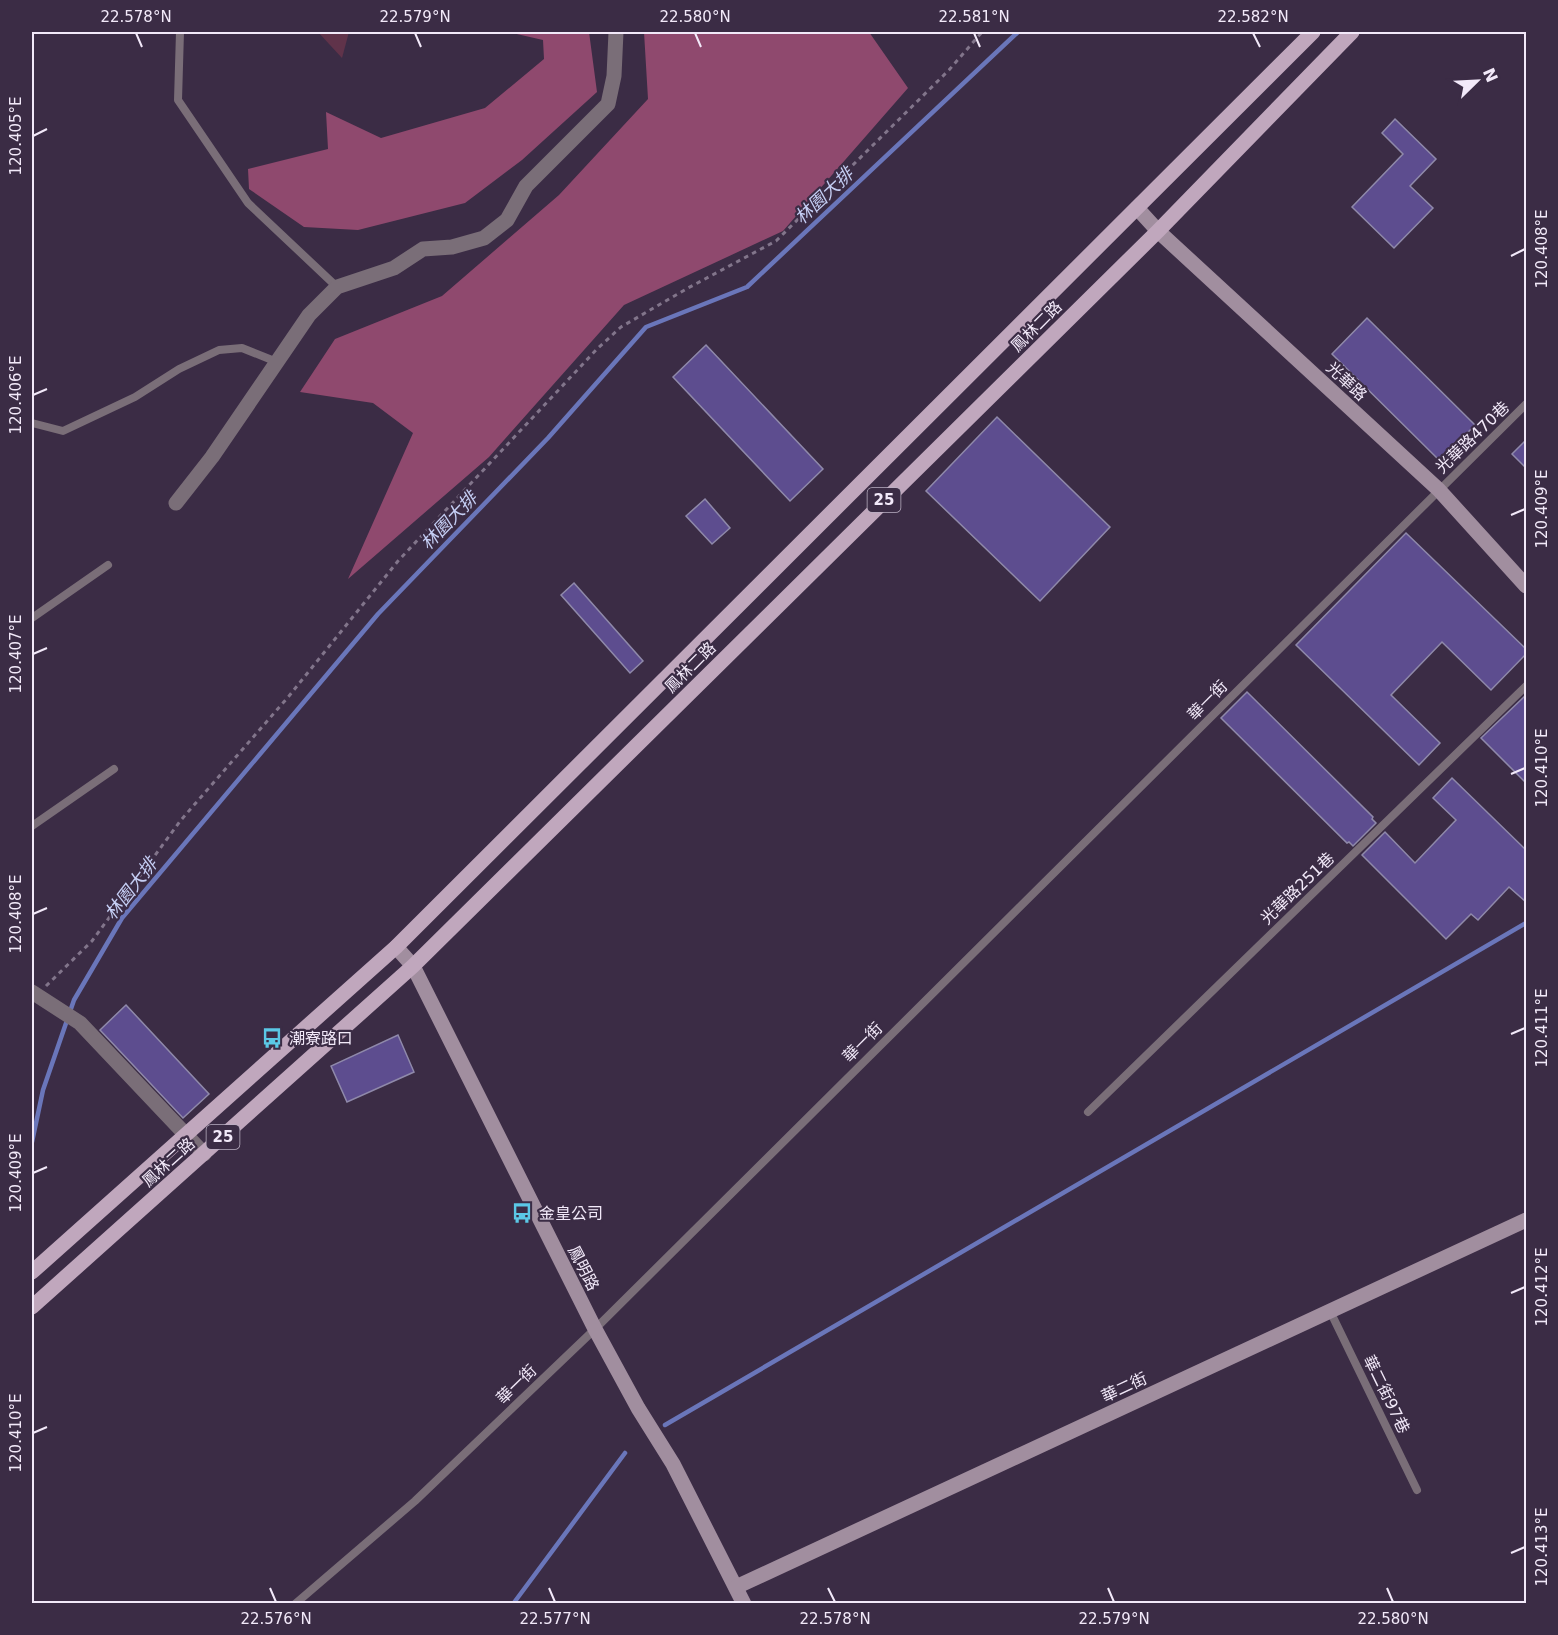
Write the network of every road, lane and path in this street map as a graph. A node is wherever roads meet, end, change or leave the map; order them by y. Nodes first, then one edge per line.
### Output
1 (180, 32) edge
2 (616, 32) edge
3 (982, 32) edge
4 (1313, 32) edge
5 (1352, 32) edge
6 (1137, 208) junction
7 (1158, 231) junction
8 (337, 287) junction
9 (277, 362) junction
10 (1527, 404) edge
11 (32, 423) edge
12 (1439, 490) junction
13 (176, 503) dead end
14 (108, 565) dead end
15 (1527, 586) edge
16 (32, 618) edge
17 (1527, 686) edge
18 (114, 769) dead end
19 (32, 826) edge
20 (396, 947) junction
21 (413, 966) junction
22 (37, 996) edge
23 (1088, 1112) dead end
24 (187, 1136) junction
25 (204, 1154) junction
26 (1527, 1220) edge
27 (32, 1272) edge
28 (32, 1307) edge
29 (1330, 1311) junction
30 (595, 1329) junction
31 (1417, 1491) dead end
32 (736, 1587) junction
33 (295, 1604) edge
34 (744, 1604) edge

1 - 8 lane
2 - 8 street
3 - 22 path
4 - 6 main road, 鳳林二路 / 25
5 - 7 main road, 鳳林二路 / 25
6 - 7 street, 光華路
6 - 20 main road, 鳳林二路 / 25
7 - 12 street, 光華路
7 - 21 main road, 鳳林二路 / 25
8 - 9 street
9 - 11 lane
9 - 13 street
10 - 12 lane, 光華路470巷
12 - 15 street, 光華路
12 - 30 lane, 華一街
14 - 16 lane
17 - 23 lane, 光華路251巷
18 - 19 lane
20 - 21 street, 鳳明路
20 - 24 main road, 鳳林二路 / 25
21 - 25 main road, 鳳林二路 / 25
21 - 30 street, 鳳明路
22 - 24 street
24 - 25 street
24 - 27 main road, 鳳林二路 / 25
25 - 28 main road, 鳳林二路 / 25
26 - 29 street, 華二街
29 - 31 lane, 華二街97巷
29 - 32 street, 華二街
30 - 32 street, 鳳明路
30 - 33 lane, 華一街
32 - 34 street, 鳳明路

